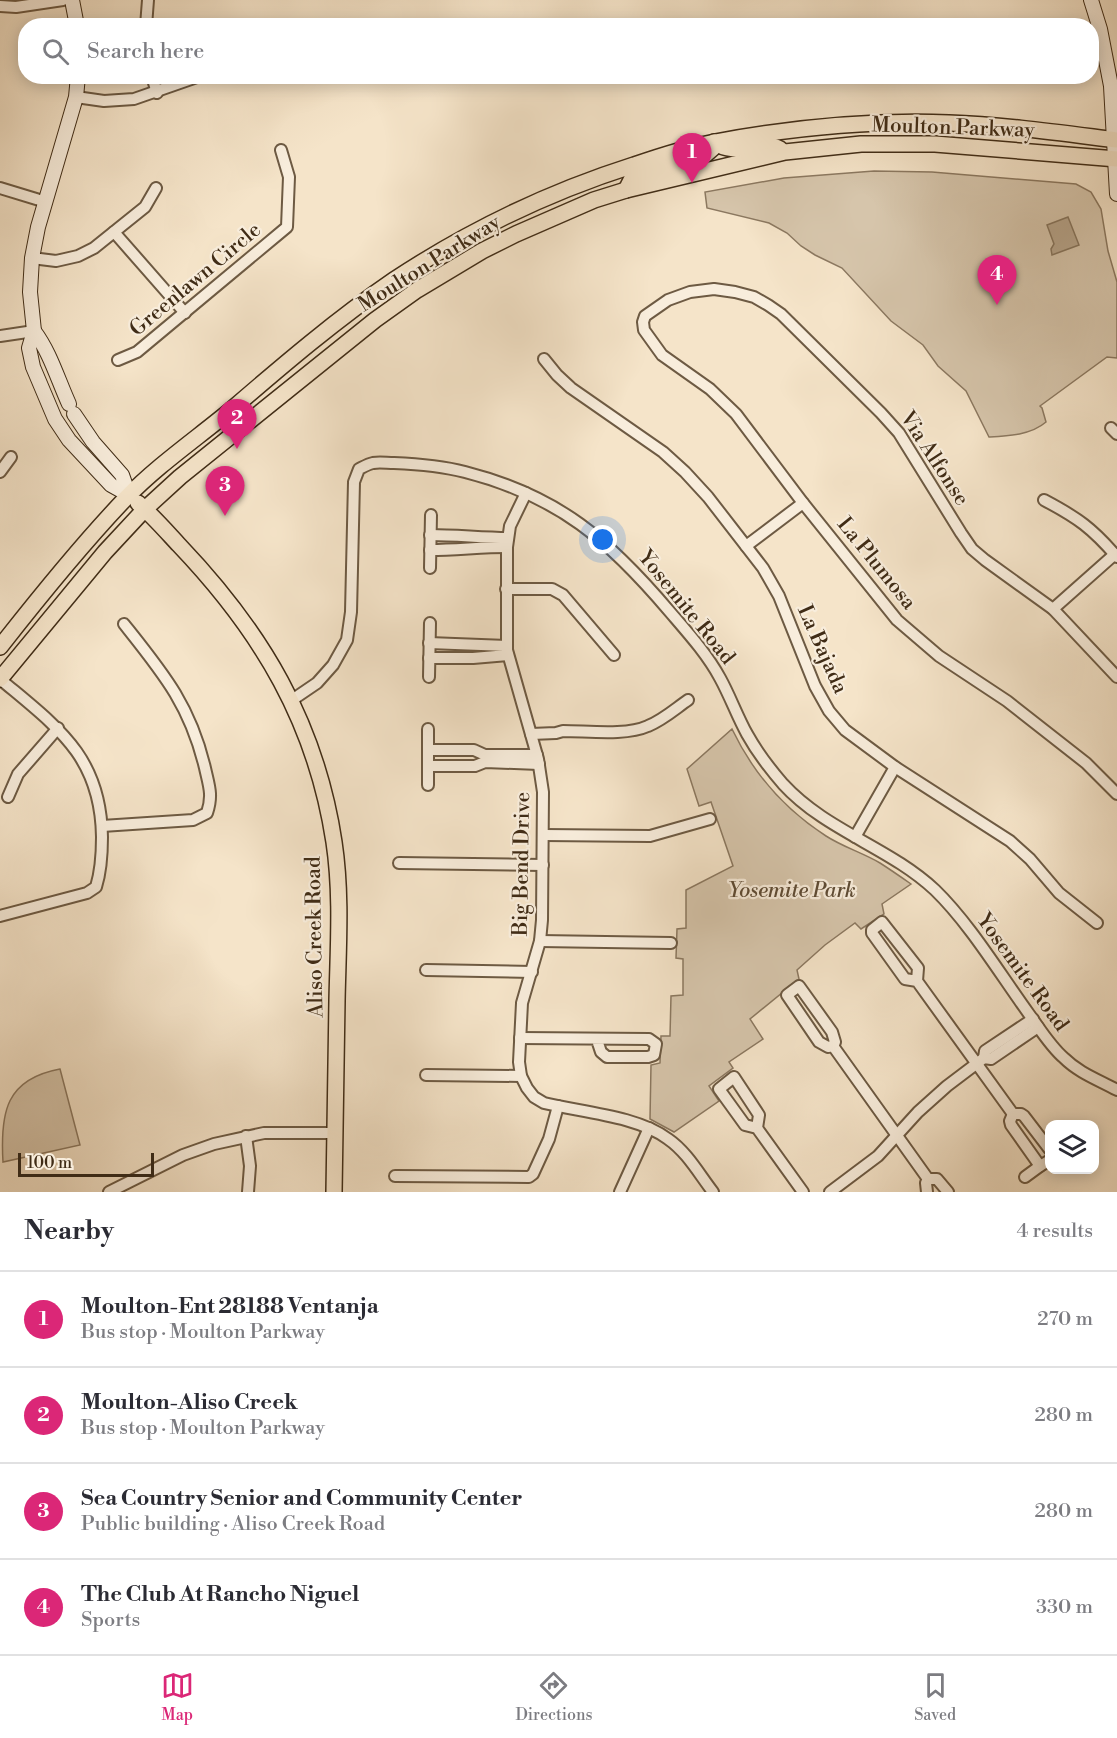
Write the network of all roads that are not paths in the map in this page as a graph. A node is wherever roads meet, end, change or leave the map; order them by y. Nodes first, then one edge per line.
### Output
1 (63, 0) edge
2 (72, 0) edge
3 (148, 0) edge
4 (1091, 0) edge
5 (0, 6) edge
6 (75, 18) edge
7 (147, 18) edge
8 (1097, 18) edge
9 (1099, 26) edge
10 (77, 84) edge
11 (154, 84) edge
12 (180, 84) edge
13 (157, 93) junction
14 (76, 97) junction
15 (1116, 140) edge
16 (714, 142) junction
17 (281, 150) dead end
18 (785, 152) junction
19 (1116, 159) edge
20 (0, 188) edge
21 (156, 188) dead end
22 (626, 190) junction
23 (1117, 195) edge
24 (46, 202) junction
25 (114, 232) junction
26 (32, 258) junction
27 (391, 282) junction
28 (185, 313) junction
29 (643, 322) joint
30 (34, 331) junction
31 (0, 336) edge
32 (339, 347) junction
33 (544, 359) dead end
34 (118, 360) dead end
35 (11, 458) dead end
36 (0, 472) edge
37 (526, 493) junction
38 (129, 495) junction
39 (1044, 500) dead end
40 (803, 503) junction
41 (145, 509) junction
42 (431, 515) dead end
43 (430, 535) junction
44 (472, 543) junction
45 (508, 543) junction
46 (746, 546) junction
47 (430, 550) junction
48 (1116, 555) edge
49 (430, 568) dead end
50 (506, 589) junction
51 (1053, 609) junction
52 (430, 623) dead end
53 (124, 624) dead end
54 (429, 643) junction
55 (0, 647) edge
56 (478, 651) junction
57 (507, 651) junction
58 (614, 655) dead end
59 (429, 658) junction
60 (429, 676) dead end
61 (1117, 677) edge
62 (0, 679) edge
63 (688, 699) dead end
64 (292, 700) junction
65 (58, 728) junction
66 (428, 729) dead end
67 (530, 730) junction
68 (428, 750) junction
69 (485, 758) junction
70 (538, 760) junction
71 (428, 766) junction
72 (895, 767) junction
73 (428, 785) dead end
74 (1117, 794) edge
75 (8, 797) dead end
76 (710, 819) dead end
77 (102, 826) junction
78 (544, 835) junction
79 (855, 837) junction
80 (399, 863) dead end
81 (543, 865) junction
82 (0, 916) edge
83 (1097, 923) dead end
84 (540, 941) junction
85 (671, 943) dead end
86 (426, 970) dead end
87 (532, 972) junction
88 (917, 981) junction
89 (1035, 1023) junction
90 (519, 1038) junction
91 (597, 1040) junction
92 (833, 1046) junction
93 (980, 1061) junction
94 (426, 1075) dead end
95 (521, 1076) junction
96 (1117, 1089) edge
97 (558, 1106) junction
98 (1013, 1114) junction
99 (649, 1128) junction
100 (757, 1128) junction
101 (335, 1133) junction
102 (246, 1136) junction
103 (897, 1136) junction
104 (1045, 1143) edge
105 (1045, 1163) edge
106 (395, 1176) dead end
107 (1025, 1177) dead end
108 (928, 1179) junction
109 (122, 1190) edge
110 (109, 1192) edge
111 (248, 1192) edge
112 (334, 1192) edge
113 (620, 1192) edge
114 (713, 1192) edge
115 (804, 1192) edge
116 (830, 1192) edge
117 (927, 1192) edge
118 (948, 1192) edge

1 - 5 street
2 - 6 street
3 - 7 street
4 - 8 street
9 - 15 street
10 - 14 street, Aliso Creek Road
11 - 13 street
12 - 13 street
13 - 14 street
14 - 24 street, Aliso Creek Road
15 - 16 main road, Moulton Parkway
15 - 19 street
16 - 18 main road
16 - 22 main road
16 - 27 main road, Moulton Parkway
17 - 28 street, Greenlawn Circle
18 - 19 main road, Moulton Parkway
18 - 22 main road, Moulton Parkway
19 - 23 street
20 - 24 street
21 - 25 street
22 - 32 main road, Moulton Parkway
24 - 26 street, Aliso Creek Road
25 - 26 street
25 - 28 street
26 - 30 street, Aliso Creek Road
27 - 32 main road
27 - 38 main road, Moulton Parkway
28 - 34 street, Greenlawn Circle
29 - 40 street, La Plumosa
29 - 51 street, Via Alfonse
30 - 31 street
30 - 38 street, Aliso Creek Road
30 - 38 street, Aliso Creek Road
32 - 41 main road, Moulton Parkway
33 - 46 street, La Bajada
35 - 36 street
37 - 45 street, Big Bend Drive
37 - 64 street, Yosemite Road
37 - 79 street, Yosemite Road
38 - 41 main road, Aliso Creek Road
38 - 55 main road, Moulton Parkway
39 - 48 street
40 - 46 street
40 - 74 street, La Plumosa
41 - 62 main road, Moulton Parkway
41 - 64 main road, Aliso Creek Road
42 - 43 street
43 - 44 street
43 - 47 street
44 - 45 street
44 - 47 street
45 - 50 street, Big Bend Drive
46 - 72 street, La Bajada
47 - 49 street
48 - 51 street
50 - 57 street, Big Bend Drive
50 - 58 street
51 - 61 street, Via Alfonse
52 - 54 street
53 - 77 street
54 - 56 street
54 - 59 street
56 - 57 street
56 - 59 street
57 - 67 street, Big Bend Drive
59 - 60 street
62 - 65 street
63 - 67 street
64 - 101 main road, Aliso Creek Road
65 - 75 street
65 - 77 street
66 - 68 street
67 - 70 street, Big Bend Drive
68 - 69 street
68 - 71 street
69 - 70 street
69 - 71 street
70 - 78 street, Big Bend Drive
71 - 73 street
72 - 79 street
72 - 83 street, La Bajada
76 - 78 street
77 - 82 street
78 - 81 street, Big Bend Drive
79 - 89 street, Yosemite Road
80 - 81 street
81 - 84 street, Big Bend Drive
84 - 85 street
84 - 87 street, Big Bend Drive
86 - 87 street
87 - 90 street, Big Bend Drive
88 - 88 street
88 - 93 street
89 - 93 street
89 - 96 street, Yosemite Road
90 - 91 street
90 - 95 street, Big Bend Drive
91 - 91 street
92 - 92 street
92 - 103 street
93 - 98 street
93 - 103 street
94 - 95 street
95 - 97 street
97 - 99 street
97 - 106 street
98 - 104 street
98 - 105 street
99 - 113 street
99 - 114 street
100 - 100 street
100 - 115 street
101 - 102 street
101 - 112 main road, Aliso Creek Road
102 - 109 street
102 - 111 street
103 - 108 street
103 - 116 street
105 - 107 street
108 - 117 street
108 - 118 street
109 - 110 street

